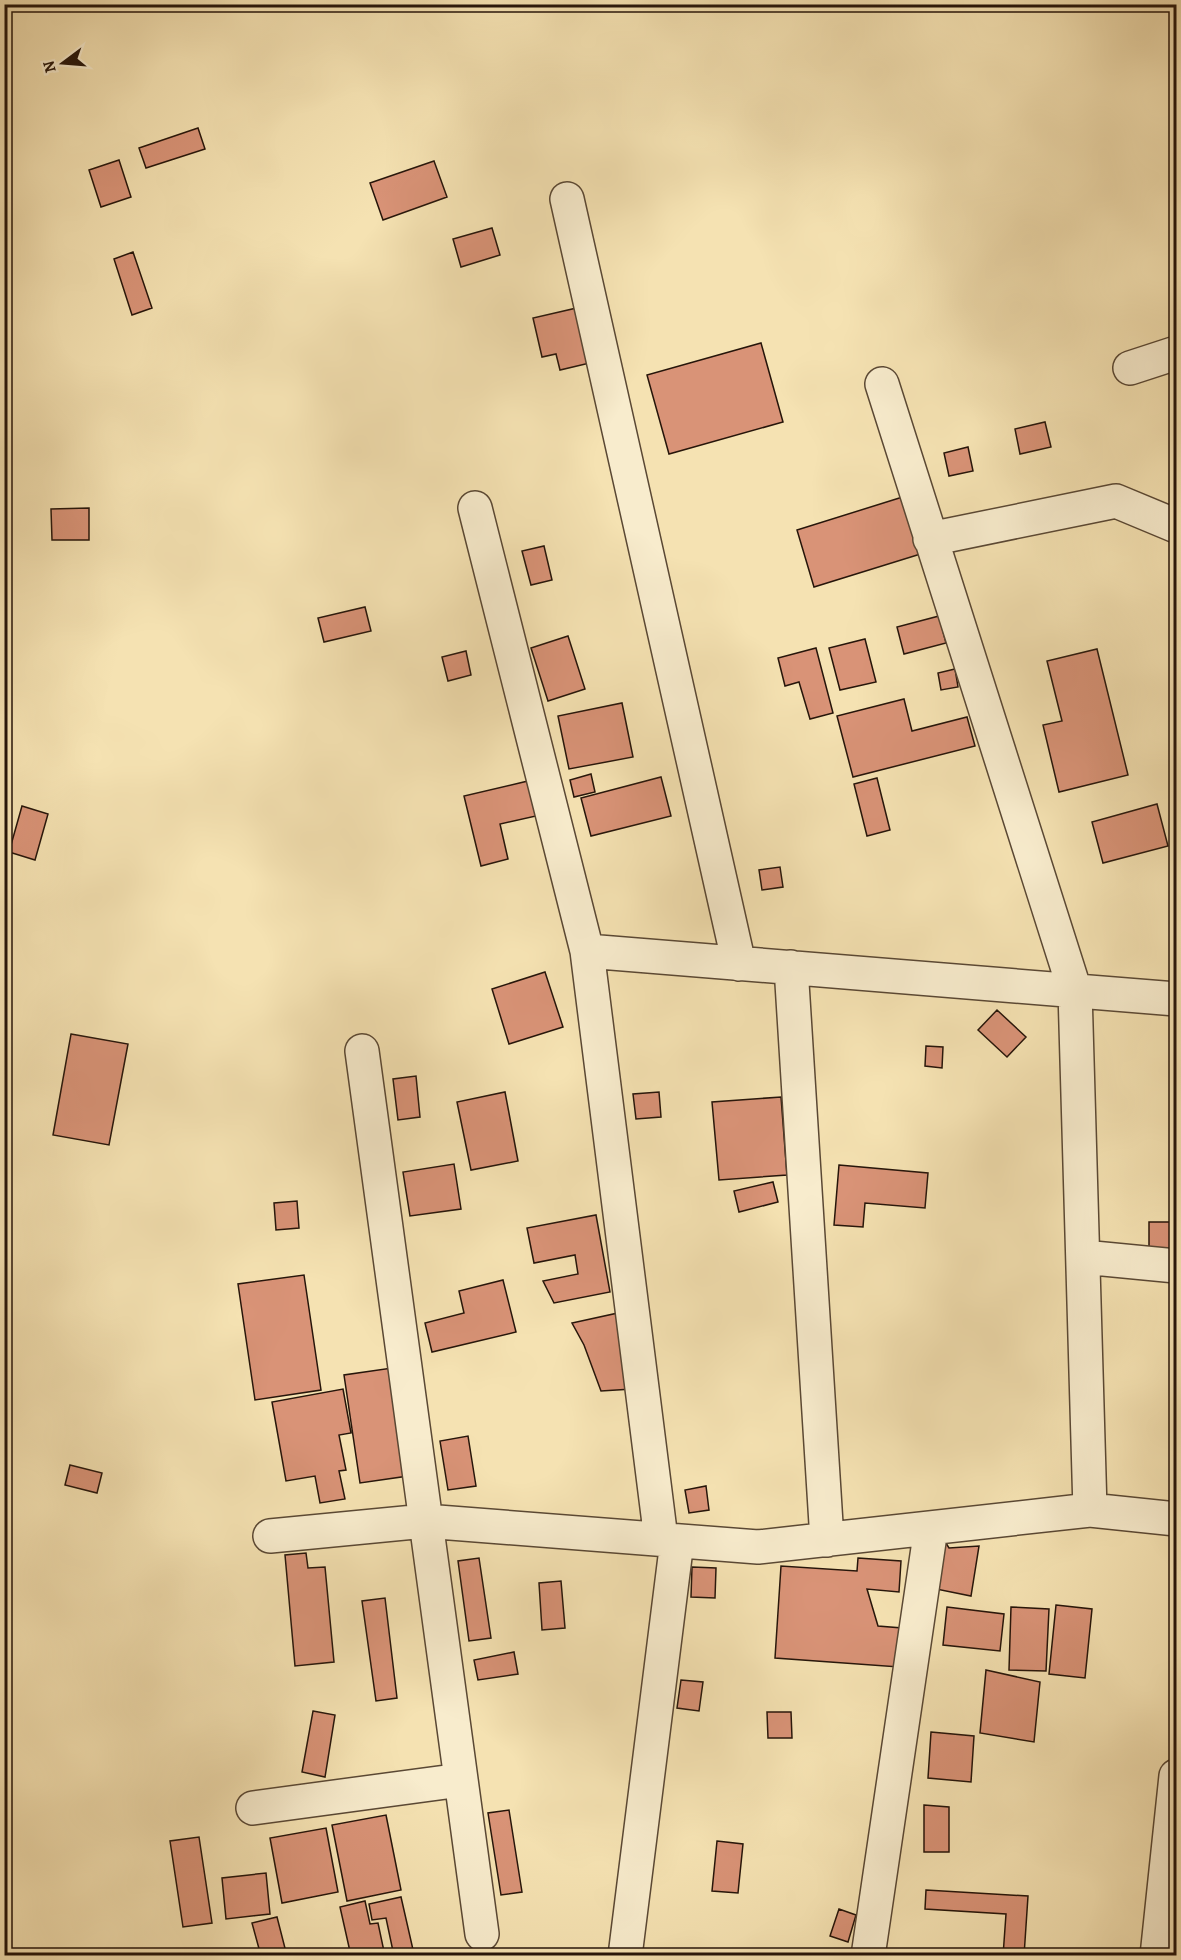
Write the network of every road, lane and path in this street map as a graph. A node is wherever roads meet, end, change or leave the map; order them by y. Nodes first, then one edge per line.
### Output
1 (567, 199) dead end
2 (1176, 353) edge
3 (1130, 368) dead end
4 (882, 384) dead end
5 (475, 508) dead end
6 (1176, 526) edge
7 (930, 538) junction
8 (587, 951) junction
9 (739, 963) junction
10 (791, 967) junction
11 (1075, 991) junction
12 (1176, 999) edge
13 (362, 1052) dead end
14 (1083, 1257) junction
15 (1176, 1266) edge
16 (1090, 1510) junction
17 (1176, 1519) edge
18 (425, 1521) junction
19 (931, 1528) junction
20 (270, 1536) dead end
21 (669, 1540) junction
22 (827, 1540) junction
23 (1176, 1776) edge
24 (461, 1780) junction
25 (253, 1808) dead end
26 (482, 1934) dead end
27 (625, 1956) edge
28 (868, 1956) edge
29 (1156, 1956) edge

1 - 9 street
2 - 3 street
4 - 7 street
5 - 8 street
6 - 7 street
7 - 11 street
8 - 9 street
8 - 21 street
9 - 10 street
10 - 11 street
10 - 22 street
11 - 12 street
11 - 14 street
13 - 18 street
14 - 15 street
14 - 16 street
16 - 17 street
16 - 19 street
18 - 20 street
18 - 21 street
18 - 24 street
19 - 22 street
19 - 28 street
21 - 22 street
21 - 27 street
23 - 29 street
24 - 25 street
24 - 26 street

